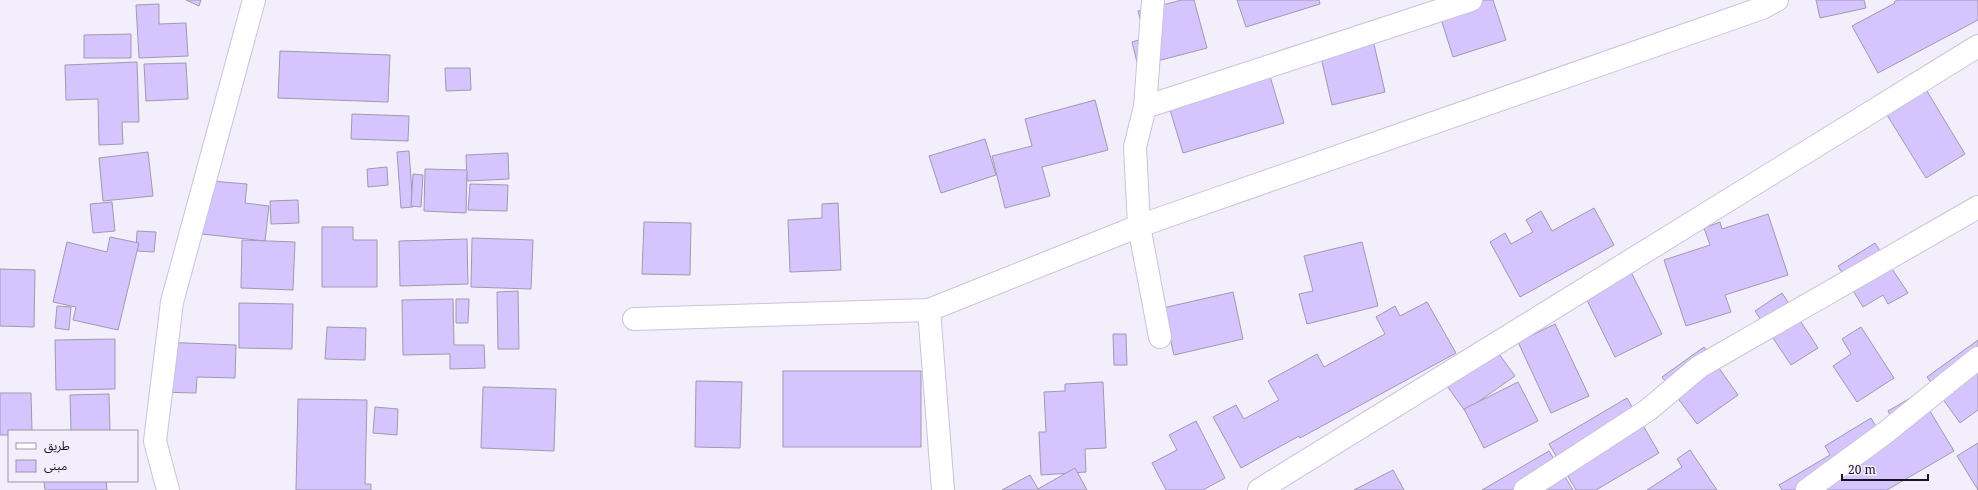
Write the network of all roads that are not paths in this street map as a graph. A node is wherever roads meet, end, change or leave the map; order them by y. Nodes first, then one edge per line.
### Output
1 (254, 0) edge
2 (1153, 0) edge
3 (1471, 0) edge
4 (1777, 0) edge
5 (1978, 46) edge
6 (1145, 107) junction
7 (1978, 207) edge
8 (1139, 226) junction
9 (929, 310) junction
10 (634, 319) dead end
11 (1160, 337) dead end
12 (1978, 358) edge
13 (168, 490) edge
14 (943, 490) edge
15 (1259, 490) edge
16 (1525, 490) edge
17 (1807, 490) edge

1 - 13 street
2 - 6 street
3 - 6 street
4 - 8 street
5 - 15 street
6 - 8 street
7 - 16 street
8 - 9 street
8 - 11 street
9 - 10 street
9 - 14 street
12 - 17 street

